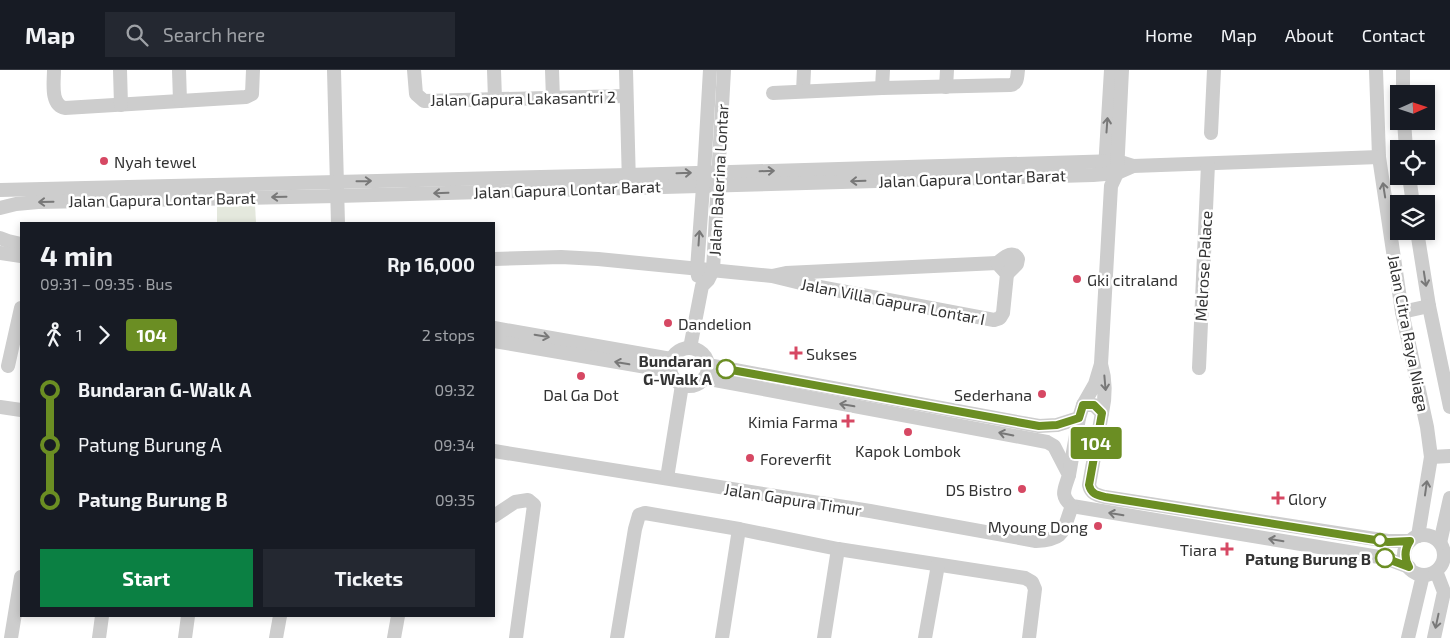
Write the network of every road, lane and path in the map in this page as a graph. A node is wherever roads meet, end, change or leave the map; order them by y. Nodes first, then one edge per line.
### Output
1 (54, 70) edge
2 (120, 70) edge
3 (180, 70) edge
4 (253, 70) edge
5 (334, 70) edge
6 (414, 70) edge
7 (494, 70) edge
8 (552, 70) edge
9 (626, 70) edge
10 (710, 70) edge
11 (724, 70) edge
12 (804, 70) edge
13 (883, 70) edge
14 (947, 70) edge
15 (1018, 70) edge
16 (1111, 70) edge
17 (1122, 70) edge
18 (1214, 70) edge
19 (1376, 70) edge
20 (1403, 70) edge
21 (1403, 85) edge
22 (946, 87) junction
23 (882, 88) junction
24 (803, 91) junction
25 (773, 93) dead end
26 (626, 96) junction
27 (553, 98) junction
28 (495, 99) junction
29 (180, 101) junction
30 (120, 105) junction
31 (1211, 134) dead end
32 (1379, 158) junction
33 (1208, 164) junction
34 (1111, 171) junction
35 (711, 179) junction
36 (337, 181) junction
37 (629, 181) junction
38 (0, 190) edge
39 (337, 196) junction
40 (0, 208) edge
41 (338, 222) edge
42 (0, 238) edge
43 (1418, 240) edge
44 (20, 244) edge
45 (0, 253) edge
46 (20, 256) edge
47 (495, 259) edge
48 (997, 263) junction
49 (697, 269) junction
50 (713, 270) junction
51 (1007, 274) junction
52 (772, 276) junction
53 (702, 286) junction
54 (1429, 306) junction
55 (1402, 312) junction
56 (20, 313) edge
57 (495, 328) edge
58 (495, 341) edge
59 (690, 348) junction
60 (1101, 364) junction
61 (671, 365) junction
62 (10, 367) edge
63 (1199, 368) dead end
64 (706, 372) junction
65 (682, 385) junction
66 (0, 407) edge
67 (1450, 407) edge
68 (20, 410) edge
69 (1081, 411) junction
70 (1102, 413) junction
71 (495, 451) edge
72 (1450, 456) edge
73 (1431, 458) junction
74 (1069, 475) junction
75 (667, 478) junction
76 (1450, 498) edge
77 (1072, 506) junction
78 (495, 515) edge
79 (739, 528) junction
80 (1414, 539) junction
81 (1440, 543) junction
82 (838, 549) junction
83 (938, 565) junction
84 (1409, 567) junction
85 (1438, 570) edge
86 (20, 583) edge
87 (102, 617) edge
88 (188, 617) edge
89 (280, 617) edge
90 (398, 617) edge
91 (11, 638) edge
92 (99, 638) edge
93 (184, 638) edge
94 (276, 638) edge
95 (394, 638) edge
96 (516, 638) edge
97 (617, 638) edge
98 (722, 638) edge
99 (824, 638) edge
100 (925, 638) edge
101 (1029, 638) edge
102 (1408, 638) edge
103 (1434, 638) edge

1 - 30 street
2 - 30 street
3 - 29 street
4 - 29 street
5 - 36 street
6 - 28 street, Jalan Gapura Lakasantri 2
7 - 28 street
8 - 27 street
9 - 26 street
10 - 35 street, Jalan Balerina Lontar
11 - 35 street, Jalan Balerina Lontar
12 - 24 street
13 - 23 street
14 - 22 street
15 - 22 street
34 -> 16 street
17 - 34 street
18 - 31 street
19 - 32 street, Jalan Citra Raya Niaga
20 - 21 street
22 - 23 street
23 - 24 street
24 - 25 street
26 - 27 street, Jalan Gapura Lakasantri 2
26 - 37 street
27 - 28 street, Jalan Gapura Lakasantri 2
29 - 30 street
32 - 33 street, Jalan Gapura Lontar Barat
55 -> 32 street, Jalan Citra Raya Niaga
33 - 34 street, Jalan Gapura Lontar Barat
33 - 63 street, Melrose Palace
34 - 35 street, Jalan Gapura Lontar Barat
34 - 60 street
35 - 37 street, Jalan Gapura Lontar Barat
49 -> 35 street, Jalan Balerina Lontar
35 - 50 street, Jalan Balerina Lontar
36 -> 37 street, Jalan Gapura Lontar Barat
36 - 38 street, Jalan Gapura Lontar Barat
36 - 39 street
37 -> 39 street, Jalan Gapura Lontar Barat
39 -> 40 street, Jalan Gapura Lontar Barat
39 - 41 street
42 - 44 street
43 -> 54 street, Jalan Citra Raya Niaga
45 - 46 street
47 - 49 street, Jalan Villa Gapura Lontar I
48 - 51 street
48 - 51 street, Jalan Villa Gapura Lontar I
48 - 52 street, Jalan Villa Gapura Lontar I
49 - 50 street, Jalan Villa Gapura Lontar I
49 - 53 street, Jalan Balerina Lontar
50 - 52 street, Jalan Villa Gapura Lontar I
50 - 53 street, Jalan Balerina Lontar
51 - 52 street, Jalan Villa Gapura Lontar I
53 - 59 street, Jalan Balerina Lontar
54 - 55 street
54 - 67 street, Jalan Citra Raya Niaga
55 - 73 street, Jalan Citra Raya Niaga
56 - 62 street
57 -> 61 street
61 -> 58 street
59 - 61 street
59 - 64 street
60 - 69 street
60 -> 70 street
61 - 65 street
64 - 65 street
64 - 69 street
74 -> 64 street
65 - 75 street
66 - 68 street
69 - 70 street
69 - 74 street
70 - 80 street
71 - 75 street, Jalan Gapura Timur
72 - 73 street
80 -> 73 street, Jalan Citra Raya Niaga
74 - 77 street
75 - 77 street, Jalan Gapura Timur
76 - 81 street
84 -> 77 street
78 - 96 street
79 - 82 street
79 - 97 street
79 - 98 street
80 - 81 street
80 - 84 street
81 - 85 street
82 - 83 street
82 - 99 street
83 - 100 street
83 - 101 street
84 - 85 street
85 - 102 street
85 -> 103 street
86 - 91 street
87 - 92 street
88 - 93 street
89 - 94 street
90 - 95 street

